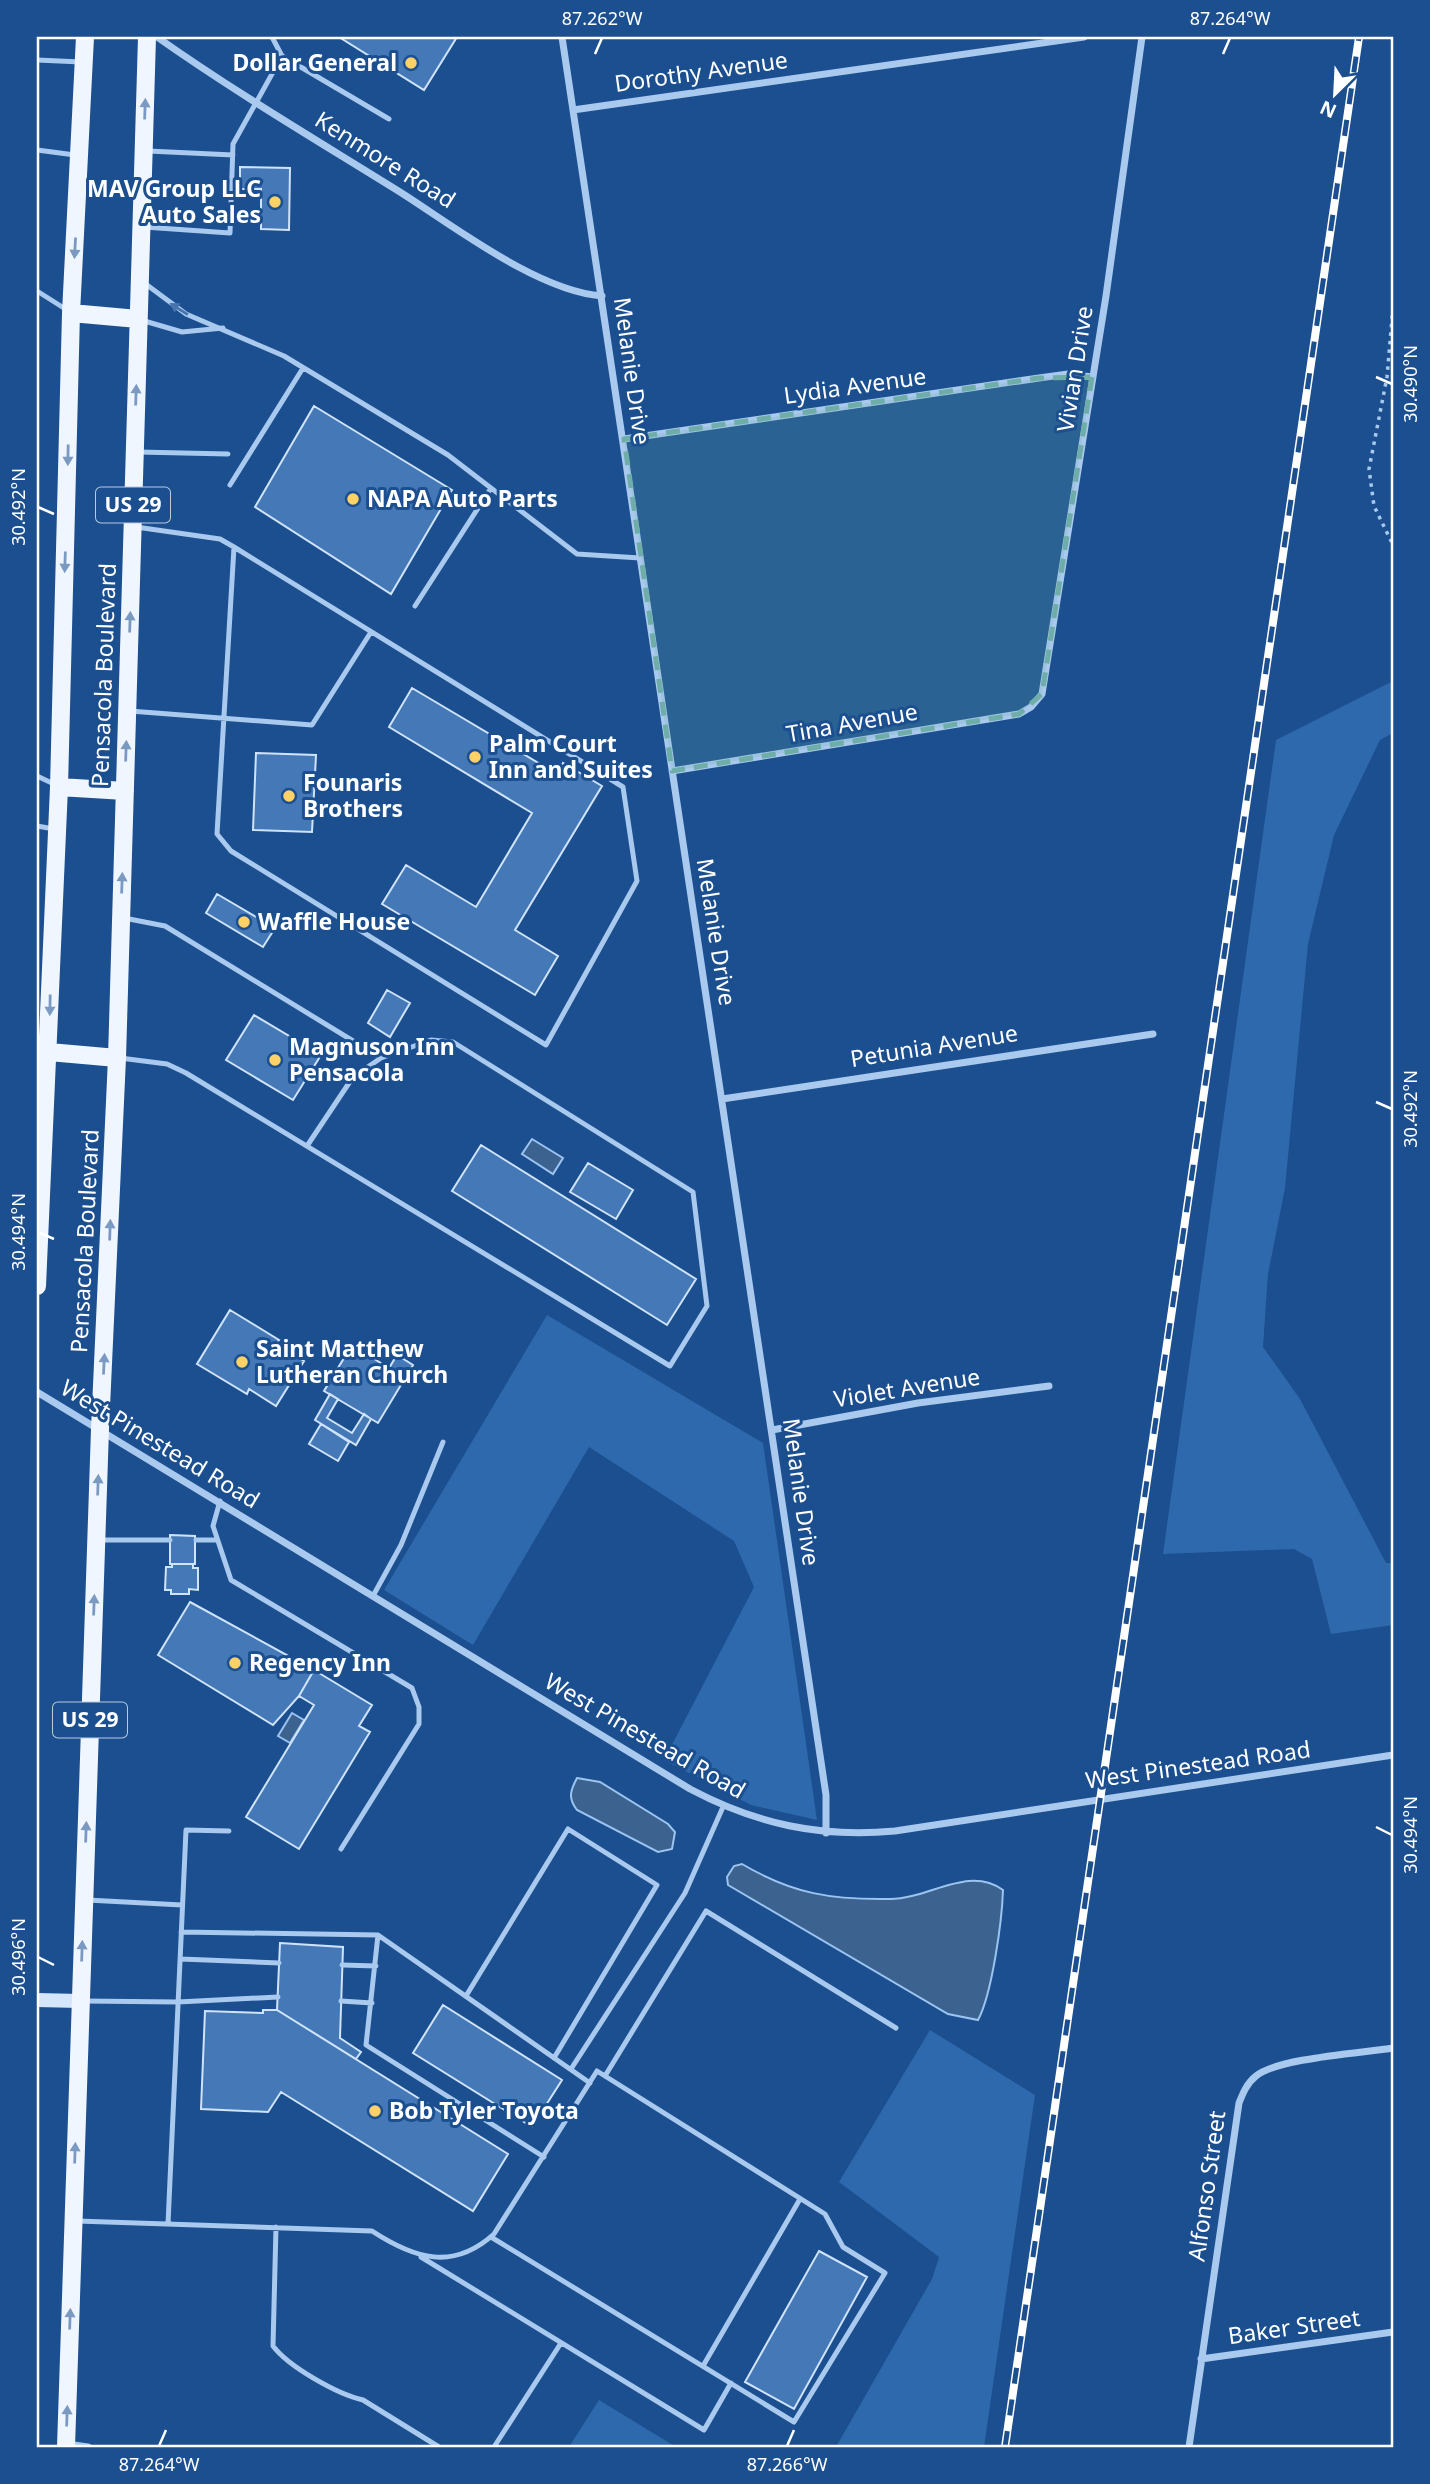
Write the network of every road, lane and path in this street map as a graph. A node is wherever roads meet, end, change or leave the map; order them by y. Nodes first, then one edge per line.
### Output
1 (85, 37) edge
2 (147, 37) edge
3 (156, 37) edge
4 (272, 37) edge
5 (562, 37) edge
6 (1084, 37) edge
7 (1142, 37) edge
8 (282, 56) junction
9 (37, 60) edge
10 (84, 62) junction
11 (255, 102) junction
12 (573, 110) junction
13 (389, 119) dead end
14 (37, 150) edge
15 (144, 151) junction
16 (80, 155) junction
17 (233, 155) junction
18 (141, 226) junction
19 (140, 280) junction
20 (37, 291) edge
21 (602, 296) junction
22 (1393, 307) edge
23 (71, 313) junction
24 (138, 319) junction
25 (223, 328) junction
26 (303, 368) junction
27 (1092, 377) junction
28 (624, 439) junction
29 (134, 452) junction
30 (228, 454) dead end
31 (230, 485) dead end
32 (491, 488) junction
33 (132, 527) junction
34 (1393, 545) edge
35 (234, 547) junction
36 (640, 558) junction
37 (415, 606) dead end
38 (371, 632) junction
39 (1035, 704) joint
40 (127, 711) junction
41 (224, 719) junction
42 (672, 771) junction
43 (37, 776) edge
44 (60, 787) junction
45 (125, 790) junction
46 (37, 826) edge
47 (57, 829) junction
48 (121, 917) junction
49 (1153, 1034) dead end
50 (49, 1052) junction
51 (117, 1058) junction
52 (381, 1058) junction
53 (722, 1099) junction
54 (41, 1134) edge
55 (307, 1146) junction
56 (37, 1286) edge
57 (1049, 1386) dead end
58 (37, 1392) edge
59 (100, 1429) junction
60 (772, 1430) junction
61 (443, 1442) dead end
62 (220, 1502) junction
63 (96, 1540) junction
64 (170, 1540) dead end
65 (196, 1540) dead end
66 (216, 1540) junction
67 (373, 1596) junction
68 (1393, 1755) edge
69 (723, 1807) junction
70 (229, 1831) dead end
71 (826, 1833) junction
72 (341, 1849) dead end
73 (83, 1900) junction
74 (182, 1905) junction
75 (181, 1932) junction
76 (379, 1935) junction
77 (181, 1959) junction
78 (279, 1963) dead end
79 (342, 1965) dead end
80 (376, 1966) junction
81 (466, 1996) junction
82 (278, 1997) dead end
83 (37, 2000) edge
84 (80, 2001) junction
85 (341, 2001) dead end
86 (178, 2002) junction
87 (372, 2003) junction
88 (896, 2028) dead end
89 (1393, 2048) edge
90 (554, 2058) junction
91 (571, 2069) junction
92 (605, 2076) junction
93 (590, 2083) junction
94 (544, 2157) junction
95 (800, 2199) junction
96 (73, 2221) junction
97 (168, 2224) junction
98 (276, 2227) junction
99 (491, 2237) junction
100 (419, 2256) junction
101 (1393, 2332) edge
102 (561, 2343) junction
103 (1201, 2359) junction
104 (703, 2366) junction
105 (731, 2384) junction
106 (66, 2445) edge
107 (88, 2447) edge
108 (439, 2447) edge
109 (494, 2447) edge
110 (1189, 2447) edge

1 - 10 main road, Pensacola Boulevard / US 29
15 -> 2 main road, Pensacola Boulevard / US 29
3 - 11 street, Kenmore Road
4 - 8 lane
5 - 12 street, Melanie Drive
6 - 12 street, Dorothy Avenue
7 - 27 street, Vivian Drive
8 - 11 lane
8 - 13 lane
9 - 10 lane
10 - 16 main road, Pensacola Boulevard / US 29
11 - 17 lane
11 - 21 street, Kenmore Road
12 - 21 street, Melanie Drive
14 - 16 lane
15 - 17 lane
15 - 18 main road, Pensacola Boulevard / US 29
16 -> 23 main road, Pensacola Boulevard / US 29
17 - 18 lane
18 - 19 main road, Pensacola Boulevard / US 29
19 - 24 main road, Pensacola Boulevard / US 29
25 -> 19 lane
20 - 23 lane
21 - 28 street, Melanie Drive
22 - 34 path
23 - 24 main road
23 -> 44 main road, Pensacola Boulevard / US 29
24 - 25 lane
29 -> 24 main road, Pensacola Boulevard / US 29
25 - 26 lane
26 - 31 lane
26 - 32 lane
27 - 28 street, Lydia Avenue
27 - 39 street, Vivian Drive
28 - 36 street, Melanie Drive
29 - 30 lane
29 - 33 main road, Pensacola Boulevard / US 29
32 - 36 lane
32 - 37 lane
33 - 35 lane
40 -> 33 main road, Pensacola Boulevard / US 29
35 - 38 lane
35 - 41 lane
36 - 42 street, Melanie Drive
38 - 41 lane
38 - 41 lane
39 - 42 street, Tina Avenue
40 - 41 lane
45 -> 40 main road, Pensacola Boulevard / US 29
42 - 53 street, Melanie Drive
43 - 44 lane
44 - 45 main road
44 - 47 main road, Pensacola Boulevard / US 29
48 -> 45 main road, Pensacola Boulevard / US 29
46 - 47 lane
47 -> 50 main road, Pensacola Boulevard / US 29
48 - 51 main road, Pensacola Boulevard / US 29
48 - 52 lane
49 - 53 street, Petunia Avenue
50 - 51 main road
50 - 54 main road, Pensacola Boulevard / US 29
51 - 55 lane
59 -> 51 main road, Pensacola Boulevard / US 29
52 - 55 lane
52 - 55 lane
53 - 60 street, Melanie Drive
54 - 56 main road, Pensacola Boulevard / US 29
57 - 60 street, Violet Avenue
58 - 59 street, West Pinestead Road
59 - 62 street, West Pinestead Road
63 -> 59 main road, Pensacola Boulevard / US 29
60 - 71 street, Melanie Drive
61 - 67 lane
62 - 66 lane
62 - 67 street, West Pinestead Road
63 - 64 lane
73 -> 63 main road, Pensacola Boulevard / US 29
65 - 66 lane
66 - 72 lane
67 - 69 street, West Pinestead Road
68 - 71 street, West Pinestead Road
69 - 71 street, West Pinestead Road
69 - 91 lane
70 - 74 lane
73 - 74 lane
84 -> 73 main road, Pensacola Boulevard / US 29
74 - 75 lane
75 - 76 lane
75 - 77 lane
76 - 80 lane
76 - 81 lane
77 - 78 lane
77 - 86 lane
79 - 80 lane
80 - 87 lane
81 - 90 lane
81 - 90 lane
82 - 86 lane
83 - 84 main road
84 - 86 lane
96 -> 84 main road, Pensacola Boulevard / US 29
85 - 87 lane
86 - 97 lane
87 - 94 lane
88 - 92 lane
89 - 103 street, Alfonso Street
90 - 91 lane
91 - 93 lane
92 - 93 lane
92 - 95 lane
93 - 94 lane
94 - 99 lane
95 - 104 lane
95 - 105 lane
96 - 97 lane
106 -> 96 main road, Pensacola Boulevard / US 29
97 - 98 lane
98 - 100 lane
98 - 108 lane
99 - 100 lane
99 - 104 lane
100 - 102 lane
101 - 103 street, Baker Street
102 - 105 lane
102 - 109 lane
103 - 110 street, Alfonso Street
104 - 105 lane
106 - 107 street

